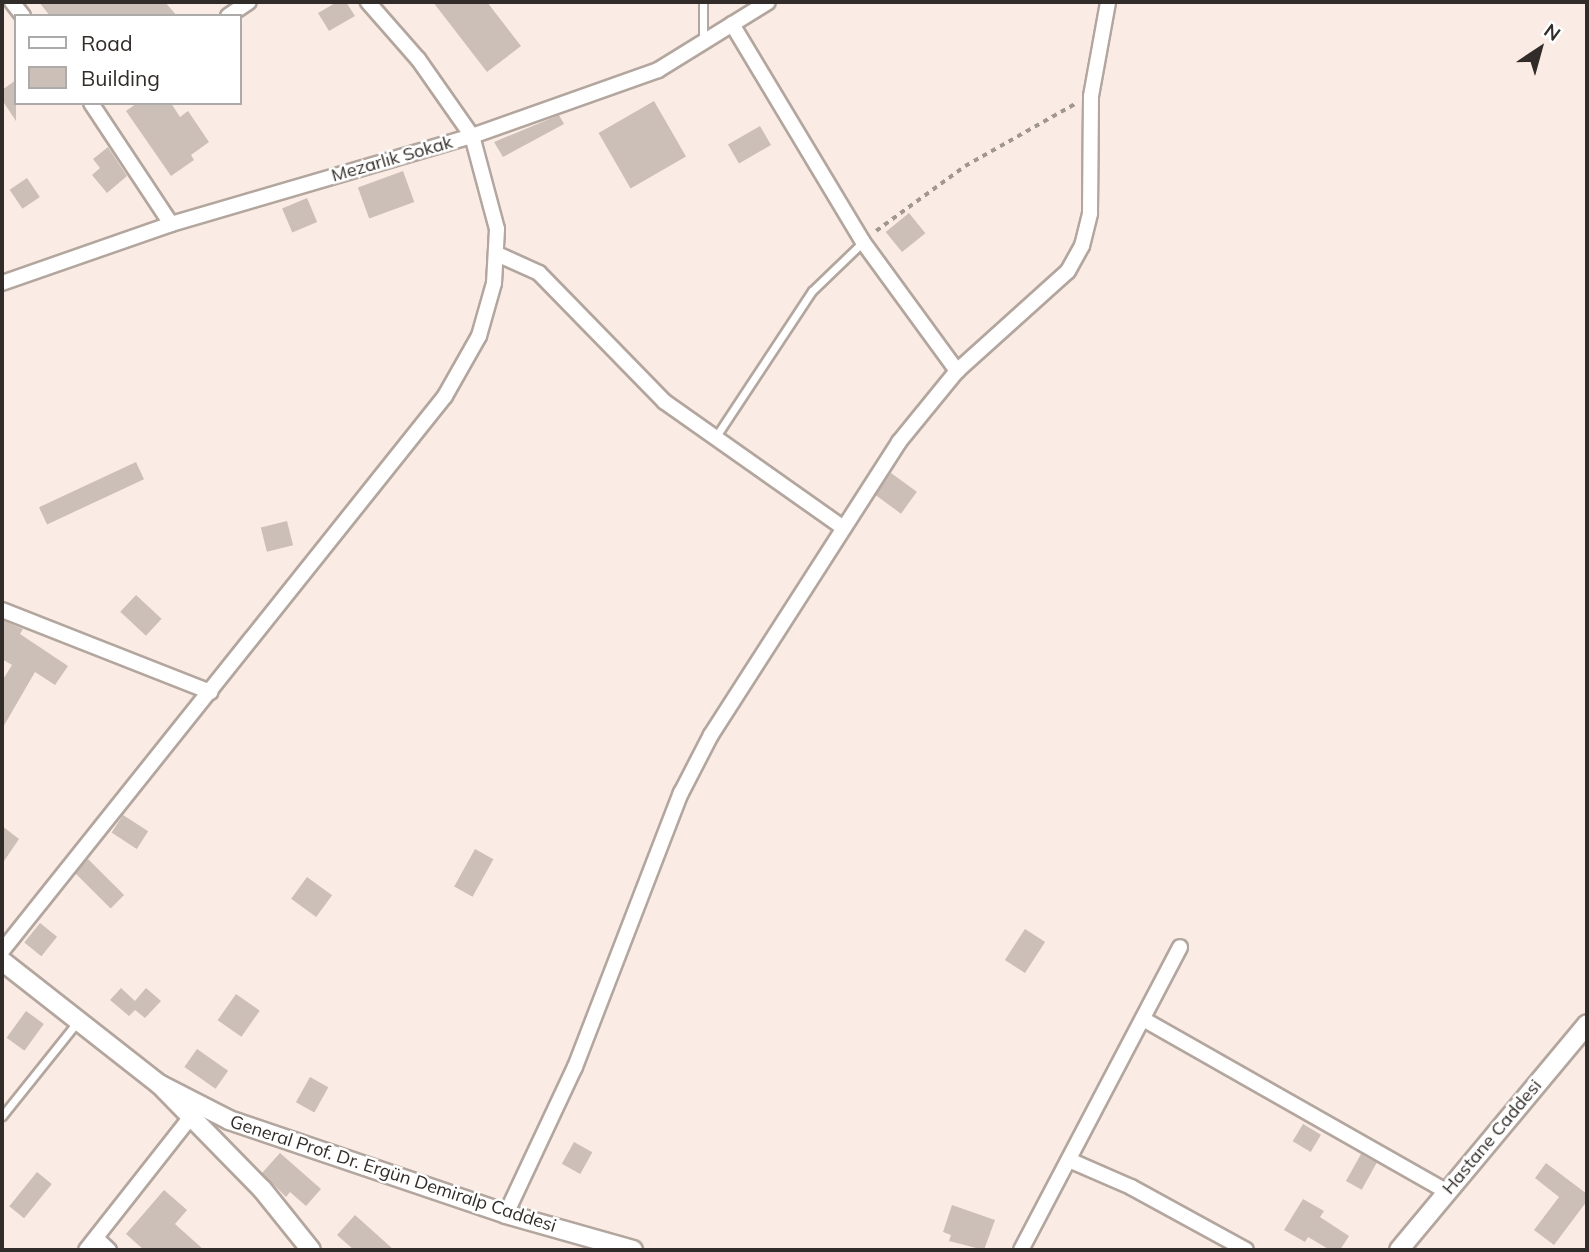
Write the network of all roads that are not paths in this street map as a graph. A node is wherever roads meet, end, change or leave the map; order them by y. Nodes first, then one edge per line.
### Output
1 (249, 2) edge
2 (368, 2) edge
3 (703, 2) edge
4 (768, 2) edge
5 (1108, 2) edge
6 (231, 14) edge
7 (732, 24) junction
8 (703, 42) junction
9 (94, 105) edge
10 (472, 136) junction
11 (171, 224) junction
12 (863, 242) junction
13 (497, 254) junction
14 (2, 283) edge
15 (957, 371) junction
16 (714, 438) junction
17 (842, 527) junction
18 (2, 610) edge
19 (210, 692) junction
20 (1180, 947) dead end
21 (2, 951) edge
22 (2, 961) edge
23 (1143, 1018) junction
24 (78, 1020) junction
25 (1587, 1024) edge
26 (159, 1083) junction
27 (2, 1116) edge
28 (190, 1118) junction
29 (1069, 1160) junction
30 (1447, 1192) junction
31 (506, 1214) junction
32 (96, 1238) junction
33 (86, 1250) edge
34 (108, 1250) edge
35 (311, 1250) edge
36 (633, 1250) edge
37 (1021, 1250) edge
38 (1246, 1250) edge
39 (1399, 1250) edge

1 - 6 street
2 - 10 street
3 - 8 lane
4 - 7 street, Mezarlık Sokak
5 - 15 street
7 - 8 street, Mezarlık Sokak
7 - 12 street
8 - 10 street, Mezarlık Sokak
9 - 11 street
10 - 11 street, Mezarlık Sokak
10 - 13 street
11 - 14 street, Mezarlık Sokak
12 - 15 street
12 - 16 lane
13 - 16 street
13 - 19 street
15 - 17 street
16 - 17 street
17 - 31 street
18 - 19 street
19 - 21 street
20 - 23 street
22 - 24 street
23 - 29 street
23 - 30 street
24 - 26 street
24 - 27 lane
25 - 30 street, Hastane Caddesi
26 - 28 street
26 - 31 street, General Prof. Dr. Ergün Demiralp Caddesi
28 - 32 street
28 - 35 street
29 - 37 street
29 - 38 street
30 - 39 street, Hastane Caddesi
31 - 36 street, General Prof. Dr. Ergün Demiralp Caddesi
32 - 33 street
32 - 34 street

